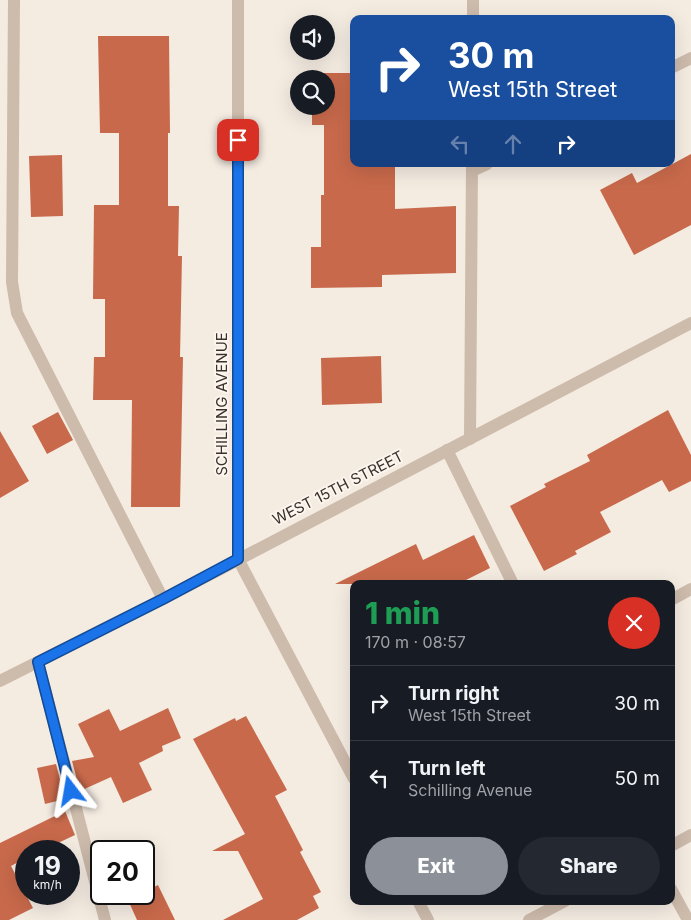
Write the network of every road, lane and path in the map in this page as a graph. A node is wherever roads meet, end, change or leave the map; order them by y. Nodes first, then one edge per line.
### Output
1 (14, 0) edge
2 (238, 0) edge
3 (473, 0) edge
4 (473, 15) edge
5 (691, 58) edge
6 (675, 66) edge
7 (472, 168) edge
8 (691, 323) edge
9 (470, 439) junction
10 (447, 450) junction
11 (238, 559) junction
12 (511, 580) edge
13 (691, 589) edge
14 (675, 598) edge
15 (163, 599) junction
16 (38, 662) junction
17 (0, 681) edge
18 (350, 770) edge
19 (691, 836) edge
20 (675, 844) edge
21 (675, 896) edge
22 (420, 905) edge
23 (558, 905) edge
24 (105, 920) edge
25 (428, 920) edge
26 (530, 920) edge
27 (688, 920) edge

1 - 15 street
2 - 11 street, SCHILLING AVENUE
3 - 4 street
5 - 6 street
7 - 9 street
8 - 9 street, WEST 15TH STREET
9 - 10 street, WEST 15TH STREET
10 - 11 street, WEST 15TH STREET
10 - 12 street
11 - 15 street, WEST 15TH STREET
11 - 18 street, SCHILLING AVENUE
13 - 14 street
15 - 16 street, WEST 15TH STREET
16 - 17 street, WEST 15TH STREET
16 - 24 street
19 - 20 street
21 - 27 street
22 - 25 street
23 - 26 street

